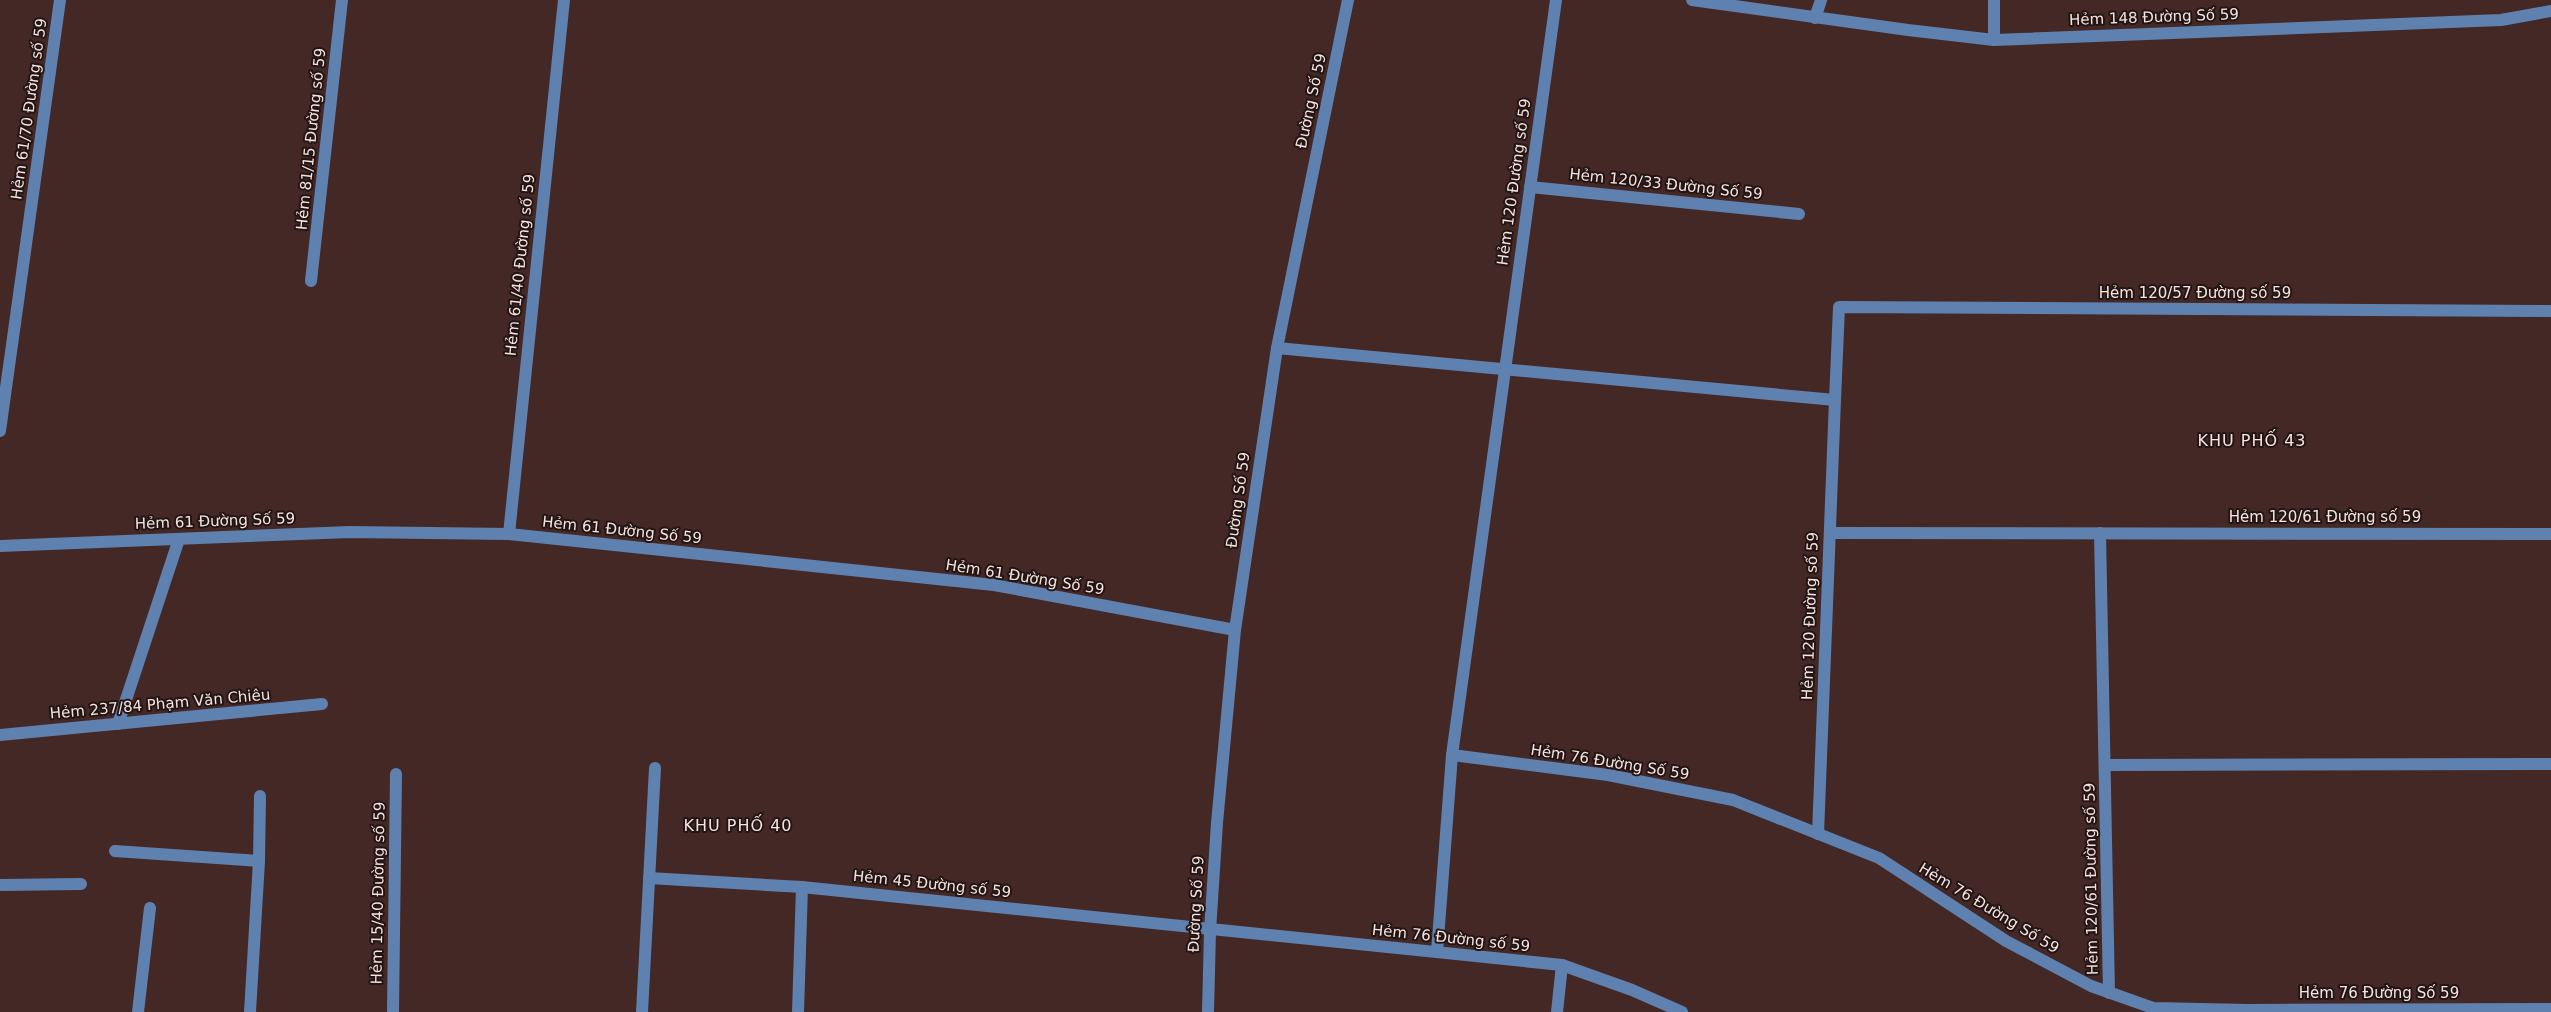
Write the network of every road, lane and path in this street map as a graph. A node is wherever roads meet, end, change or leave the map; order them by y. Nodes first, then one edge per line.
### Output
1 (60, 0) edge
2 (342, 0) edge
3 (564, 0) edge
4 (1348, 0) edge
5 (1556, 0) edge
6 (1692, 0) edge
7 (1821, 0) edge
8 (1994, 0) edge
9 (2551, 11) edge
10 (1816, 18) junction
11 (1994, 40) junction
12 (1530, 187) junction
13 (1799, 214) dead end
14 (311, 281) dead end
15 (1839, 307) joint
16 (2551, 311) edge
17 (1277, 348) junction
18 (1505, 369) junction
19 (3, 390) edge
20 (1835, 400) junction
21 (0, 431) edge
22 (2100, 533) junction
23 (509, 534) junction
24 (1830, 534) junction
25 (2551, 534) edge
26 (179, 539) junction
27 (0, 546) edge
28 (1235, 630) junction
29 (322, 704) dead end
30 (118, 724) junction
31 (0, 735) edge
32 (1452, 755) junction
33 (2551, 764) edge
34 (2105, 765) junction
35 (655, 768) dead end
36 (396, 774) dead end
37 (260, 796) dead end
38 (1818, 834) junction
39 (115, 851) dead end
40 (259, 861) junction
41 (649, 878) junction
42 (81, 884) dead end
43 (0, 885) edge
44 (802, 887) junction
45 (150, 908) dead end
46 (1210, 931) junction
47 (1436, 952) junction
48 (1562, 965) junction
49 (2109, 993) junction
50 (2551, 1009) edge
51 (2424, 1010) edge
52 (138, 1012) edge
53 (250, 1012) edge
54 (393, 1012) edge
55 (642, 1012) edge
56 (798, 1012) edge
57 (1208, 1012) edge
58 (1557, 1012) edge
59 (1682, 1012) edge

1 - 19 street, Hẻm 61/70 Đường số 59
2 - 14 street, Hẻm 81/15 Đường số 59
3 - 23 street, Hẻm 61/40 Đường số 59
4 - 17 street, Đường Số 59
5 - 12 street, Hẻm 120 Đường số 59
6 - 10 street
7 - 10 street
8 - 11 street
9 - 11 street, Hẻm 148 Đường Số 59
10 - 11 street, Hẻm 148 Đường Số 59
12 - 13 street, Hẻm 120/33 Đường Số 59
12 - 18 street, Hẻm 120 Đường số 59
15 - 16 street, Hẻm 120/57 Đường số 59
15 - 20 street, Hẻm 120 Đường số 59
17 - 18 street
17 - 28 street, Đường Số 59
18 - 20 street
18 - 32 street, Hẻm 76 Đường Số 59
19 - 21 street, Hẻm 61/70 Đường số 59
20 - 24 street, Hẻm 120 Đường số 59
22 - 24 street, Hẻm 120/61 Đường số 59
22 - 25 street, Hẻm 120/61 Đường số 59
22 - 34 street, Hẻm 120/61 Đường số 59
23 - 26 street, Hẻm 61 Đường Số 59
23 - 28 street, Hẻm 61 Đường Số 59
24 - 38 street, Hẻm 120 Đường số 59
26 - 27 street, Hẻm 61 Đường Số 59
26 - 30 street
28 - 46 street, Đường Số 59
29 - 30 street, Hẻm 237/84 Phạm Văn Chiêu
30 - 31 street, Hẻm 237/84 Phạm Văn Chiêu
32 - 38 street, Hẻm 76 Đường Số 59
32 - 47 street, Hẻm 76 Đường Số 59
33 - 34 street, Hẻm 120/61 Đường số 59
34 - 49 street, Hẻm 120/61 Đường số 59
35 - 41 street
36 - 54 street, Hẻm 15/40 Đường số 59
37 - 40 street
38 - 49 street, Hẻm 76 Đường Số 59
39 - 40 street
40 - 53 street
41 - 44 street, Hẻm 45 Đường số 59
41 - 55 street
42 - 43 street
44 - 46 street, Hẻm 45 Đường số 59
44 - 56 street
45 - 52 street
46 - 47 street, Hẻm 76 Đường số 59
46 - 57 street, Đường Số 59
47 - 48 street, Hẻm 76 Đường số 59
48 - 58 street
48 - 59 street, Hẻm 76 Đường số 59
49 - 51 street, Hẻm 76 Đường Số 59
50 - 51 street, Hẻm 76 Đường Số 59

